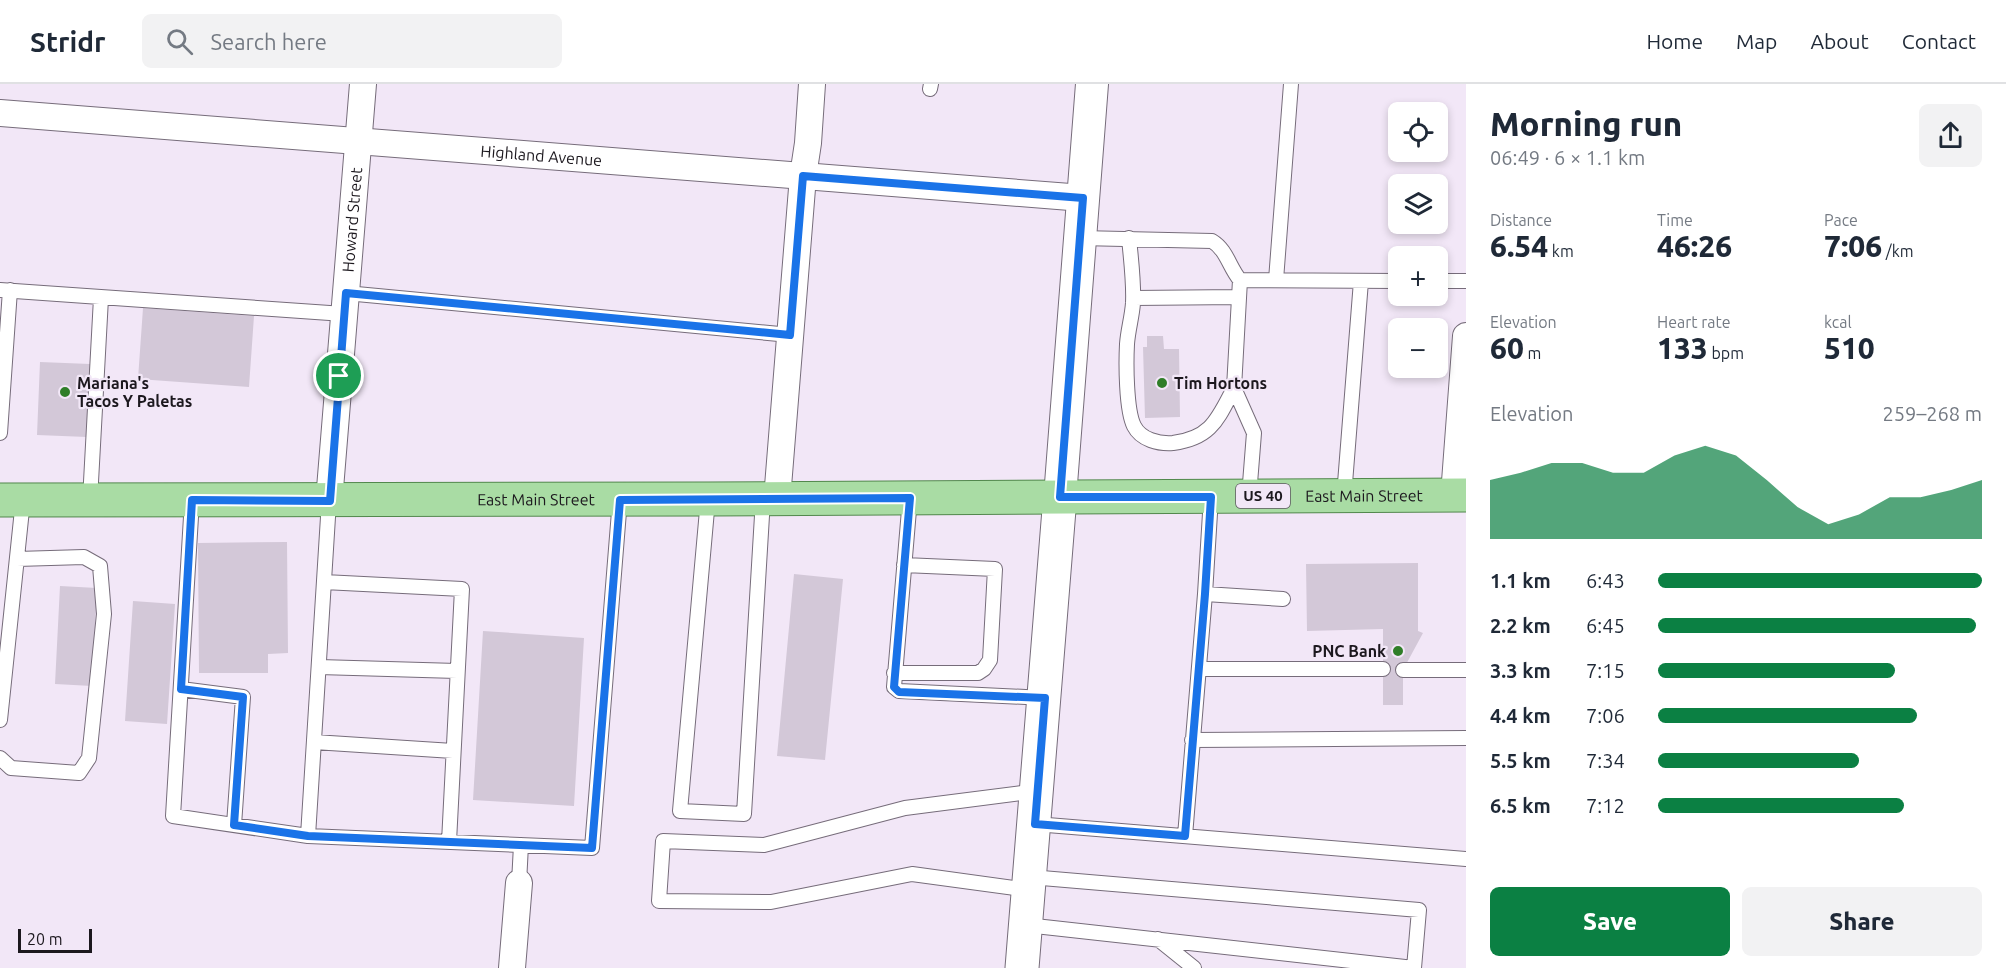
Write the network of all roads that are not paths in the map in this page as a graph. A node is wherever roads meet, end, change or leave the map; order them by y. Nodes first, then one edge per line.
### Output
1 (363, 84) edge
2 (812, 84) edge
3 (1092, 84) edge
4 (1291, 84) edge
5 (0, 113) edge
6 (358, 140) junction
7 (803, 176) junction
8 (1083, 198) junction
9 (1080, 238) junction
10 (1129, 238) junction
11 (1240, 280) junction
12 (1276, 280) junction
13 (1361, 280) junction
14 (1388, 281) edge
15 (1448, 281) edge
16 (1466, 281) edge
17 (5, 290) edge
18 (1239, 297) junction
19 (101, 298) junction
20 (1133, 298) junction
21 (345, 303) junction
22 (790, 335) junction
23 (1466, 336) edge
24 (1234, 388) junction
25 (0, 433) edge
26 (1460, 495) edge
27 (1249, 496) junction
28 (1344, 496) junction
29 (1060, 497) junction
30 (1211, 497) junction
31 (910, 498) junction
32 (770, 499) junction
33 (11, 500) edge
34 (90, 500) junction
35 (192, 500) junction
36 (620, 500) junction
37 (708, 500) junction
38 (330, 501) junction
39 (17, 559) junction
40 (904, 565) junction
41 (324, 582) junction
42 (1205, 594) junction
43 (1283, 599) dead end
44 (319, 667) junction
45 (1199, 669) junction
46 (1383, 669) dead end
47 (1403, 670) dead end
48 (1466, 670) edge
49 (458, 671) junction
50 (894, 674) junction
51 (181, 689) junction
52 (1045, 698) junction
53 (0, 720) edge
54 (1466, 738) edge
55 (1192, 740) junction
56 (314, 742) junction
57 (453, 751) junction
58 (0, 758) edge
59 (1037, 791) junction
60 (1035, 824) junction
61 (234, 825) junction
62 (308, 836) junction
63 (1185, 836) junction
64 (449, 842) junction
65 (521, 845) junction
66 (1466, 859) edge
67 (519, 883) joint
68 (1030, 883) junction
69 (1026, 925) junction
70 (1158, 939) junction
71 (512, 968) edge
72 (1022, 968) edge
73 (1194, 968) edge

1 - 6 street, Howard Street
2 - 7 street
3 - 8 street
4 - 12 lane
5 - 6 street, Highland Avenue
6 - 7 street, Highland Avenue
6 - 21 street, Howard Street
7 - 8 street, Highland Avenue
7 - 22 street
8 - 9 street
9 - 10 lane
9 - 29 street
10 - 11 lane
10 - 20 lane
11 - 12 lane
11 - 18 lane
12 - 13 lane
13 - 14 lane
13 - 28 lane
15 - 16 lane
17 - 19 lane
17 - 25 lane
18 - 20 lane
18 - 24 lane
19 - 21 lane
19 - 34 lane
20 - 24 lane
21 - 22 lane
21 - 38 street, Howard Street
22 - 32 street
23 - 26 street
24 - 27 lane
26 - 28 main road, East Main Street / US 40
27 - 28 main road, East Main Street / US 40
27 - 30 main road, East Main Street / US 40
29 - 30 main road, East Main Street / US 40
29 - 31 main road, East Main Street / US 40
29 - 52 main road
30 - 42 lane
31 - 32 main road, East Main Street / US 40
31 - 40 lane
32 - 37 main road, East Main Street / US 40
32 - 37 lane
33 - 34 main road, East Main Street / US 40
33 - 39 lane
34 - 35 main road, East Main Street / US 40
35 - 38 main road, East Main Street / US 40
35 - 51 lane
36 - 37 main road, East Main Street / US 40
36 - 38 main road, East Main Street / US 40
36 - 65 lane
38 - 41 lane
39 - 53 lane
39 - 58 lane
40 - 50 lane
40 - 50 lane
41 - 44 lane
41 - 49 lane
42 - 43 lane
42 - 45 lane
44 - 49 lane
44 - 56 lane
45 - 46 lane
45 - 55 lane
47 - 48 lane
49 - 57 lane
50 - 52 lane
51 - 61 lane
51 - 61 lane
52 - 59 main road
54 - 55 lane
55 - 63 lane
56 - 57 lane
56 - 62 lane
57 - 64 lane
59 - 60 main road
59 - 68 lane
60 - 63 lane
60 - 68 main road
61 - 62 lane
62 - 64 lane
63 - 66 lane
64 - 65 lane
65 - 67 lane
67 - 71 street
68 - 69 main road
68 - 70 lane
69 - 70 lane
69 - 72 main road
70 - 73 lane

